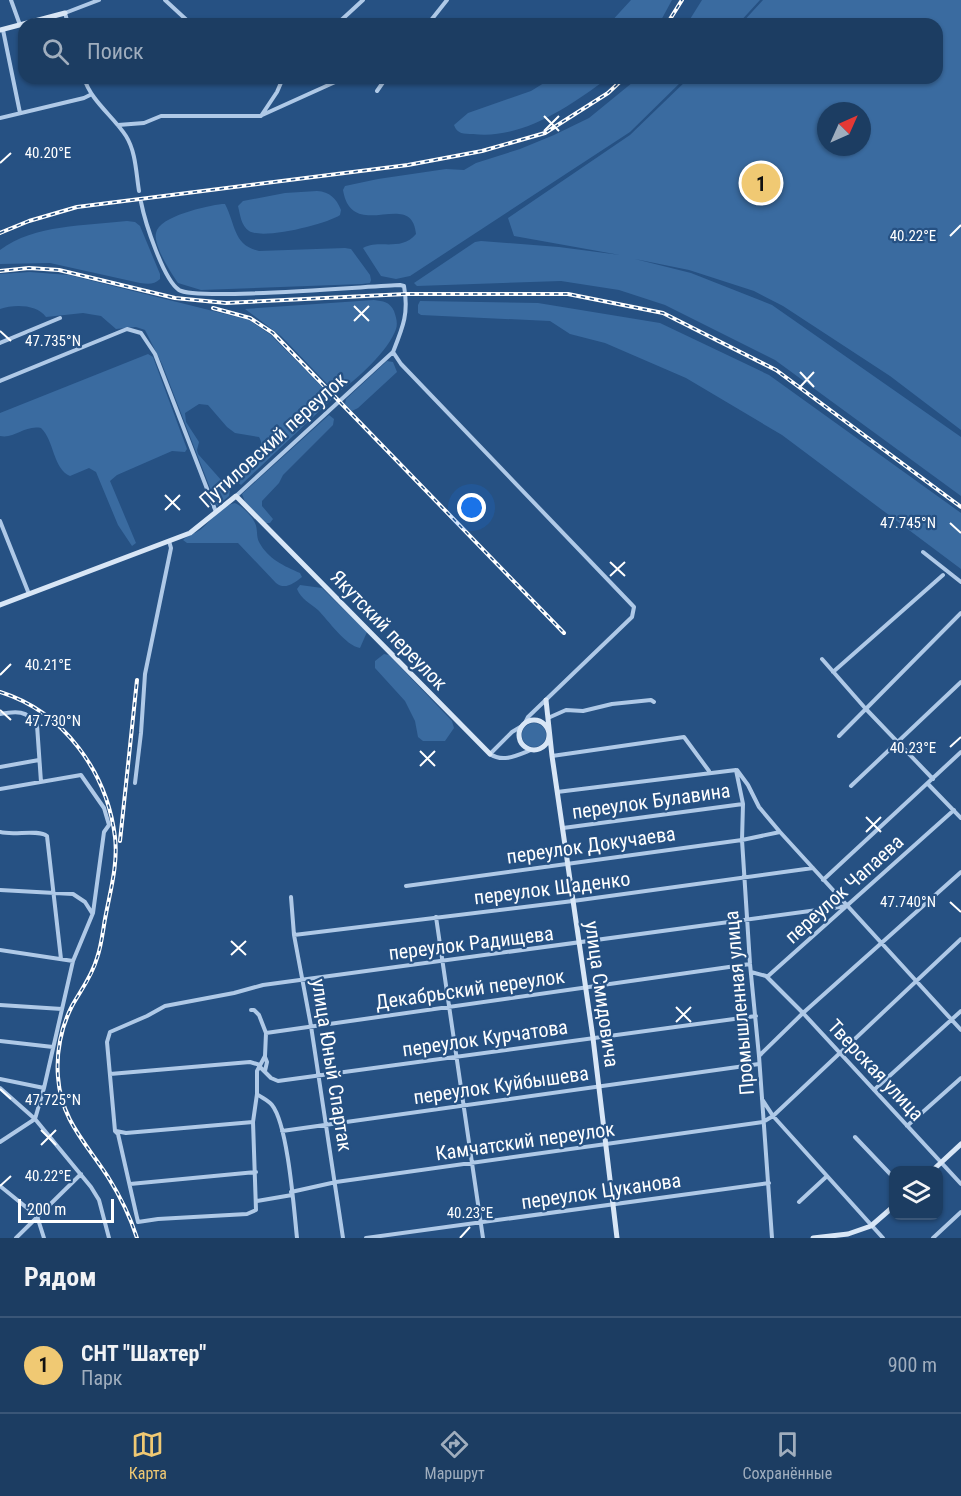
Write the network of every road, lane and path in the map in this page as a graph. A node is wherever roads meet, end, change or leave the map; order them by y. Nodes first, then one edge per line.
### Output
1 (11, 0) edge
2 (99, 0) edge
3 (165, 0) edge
4 (363, 0) edge
5 (447, 0) edge
6 (65, 13) junction
7 (46, 18) edge
8 (66, 18) edge
9 (184, 18) edge
10 (344, 18) edge
11 (433, 18) edge
12 (18, 19) edge
13 (18, 25) edge
14 (1, 29) edge
15 (86, 84) edge
16 (281, 84) edge
17 (331, 84) edge
18 (382, 84) edge
19 (377, 91) dead end
20 (90, 95) junction
21 (20, 113) junction
22 (260, 116) junction
23 (0, 118) edge
24 (118, 125) junction
25 (139, 191) dead end
26 (141, 202) dead end
27 (60, 318) dead end
28 (0, 343) edge
29 (393, 352) junction
30 (0, 381) edge
31 (236, 496) junction
32 (217, 513) junction
33 (0, 524) edge
34 (169, 542) junction
35 (923, 552) dead end
36 (943, 575) dead end
37 (961, 582) edge
38 (30, 594) junction
39 (0, 605) edge
40 (961, 613) edge
41 (822, 659) dead end
42 (833, 672) junction
43 (961, 681) edge
44 (546, 700) junction
45 (654, 702) dead end
46 (865, 708) junction
47 (0, 714) edge
48 (548, 719) junction
49 (524, 725) junction
50 (549, 732) junction
51 (839, 736) dead end
52 (898, 742) junction
53 (531, 750) junction
54 (538, 750) junction
55 (961, 752) edge
56 (490, 754) junction
57 (552, 756) junction
58 (39, 760) junction
59 (0, 766) edge
60 (734, 769) junction
61 (710, 772) junction
62 (933, 779) junction
63 (41, 782) junction
64 (135, 783) dead end
65 (928, 784) junction
66 (851, 786) dead end
67 (0, 789) edge
68 (557, 792) junction
69 (743, 804) junction
70 (954, 810) junction
71 (961, 818) edge
72 (563, 828) junction
73 (0, 832) edge
74 (780, 832) junction
75 (742, 840) junction
76 (568, 863) junction
77 (813, 868) junction
78 (961, 872) edge
79 (744, 877) junction
80 (823, 880) junction
81 (406, 886) dead end
82 (0, 890) edge
83 (54, 893) junction
84 (291, 897) dead end
85 (573, 901) junction
86 (847, 906) junction
87 (93, 914) junction
88 (435, 917) junction
89 (748, 921) junction
90 (294, 935) junction
91 (961, 939) edge
92 (881, 943) junction
93 (580, 944) junction
94 (0, 950) edge
95 (61, 959) junction
96 (73, 961) junction
97 (442, 962) junction
98 (750, 964) junction
99 (751, 972) junction
100 (767, 977) junction
101 (303, 979) junction
102 (916, 981) junction
103 (586, 988) junction
104 (0, 1005) edge
105 (449, 1007) junction
106 (62, 1009) junction
107 (251, 1010) dead end
108 (961, 1011) edge
109 (803, 1013) junction
110 (756, 1016) junction
111 (952, 1020) junction
112 (311, 1026) junction
113 (961, 1030) edge
114 (266, 1033) junction
115 (593, 1038) junction
116 (0, 1041) edge
117 (53, 1047) junction
118 (839, 1053) junction
119 (265, 1056) junction
120 (759, 1056) junction
121 (456, 1057) junction
122 (759, 1064) junction
123 (259, 1065) junction
124 (265, 1071) junction
125 (110, 1074) junction
126 (319, 1075) junction
127 (961, 1078) edge
128 (0, 1079) edge
129 (599, 1086) junction
130 (0, 1088) edge
131 (44, 1088) junction
132 (874, 1090) junction
133 (257, 1094) junction
134 (762, 1099) junction
135 (463, 1105) junction
136 (772, 1116) junction
137 (35, 1119) junction
138 (253, 1122) junction
139 (763, 1122) junction
140 (327, 1125) junction
141 (907, 1126) junction
142 (115, 1131) junction
143 (282, 1131) junction
144 (855, 1137) dead end
145 (0, 1142) edge
146 (961, 1144) edge
147 (607, 1145) junction
148 (942, 1162) junction
149 (472, 1164) junction
150 (938, 1166) edge
151 (256, 1172) junction
152 (889, 1173) edge
153 (81, 1174) junction
154 (826, 1176) junction
155 (336, 1182) junction
156 (769, 1183) junction
157 (130, 1184) junction
158 (961, 1184) edge
159 (0, 1186) edge
160 (292, 1194) junction
161 (257, 1201) junction
162 (799, 1202) dead end
163 (613, 1204) junction
164 (889, 1210) edge
165 (961, 1212) edge
166 (37, 1216) junction
167 (480, 1222) junction
168 (871, 1226) junction
169 (848, 1236) edge
170 (15, 1238) edge
171 (44, 1238) edge
172 (109, 1238) edge
173 (297, 1238) edge
174 (343, 1238) edge
175 (366, 1238) edge
176 (483, 1238) edge
177 (617, 1238) edge
178 (772, 1238) edge
179 (813, 1238) edge
180 (883, 1238) edge
181 (933, 1238) edge

1 - 12 street
2 - 6 street
3 - 9 street
4 - 10 street
5 - 11 street
6 - 7 main road
6 - 8 street
13 - 14 main road
14 - 21 street
15 - 20 street
16 - 22 street
17 - 22 street
18 - 19 street
20 - 21 street
20 - 24 street
21 - 23 street
22 - 24 street
24 - 25 street
26 - 29 street
27 - 28 street
29 - 31 street, Путиловский переулок
29 - 44 street
30 - 32 street
31 - 32 main road, Путиловский переулок
31 - 56 main road, Якутский переулок
32 - 34 main road, Путиловский переулок
33 - 38 street
34 - 38 main road, Путиловский переулок
34 - 64 street
35 - 37 street
36 - 42 street
38 - 39 main road, Путиловский переулок
40 - 46 street
41 - 42 street
42 - 46 street
43 - 52 street
44 - 48 main road, улица Смидовича
44 - 49 street
45 - 48 street
46 - 51 street
46 - 52 street
47 - 58 street
48 - 50 main road, улица Смидовича
49 - 50 main road
49 - 53 main road
49 - 56 street
50 - 54 main road
50 - 57 main road, улица Смидовича
52 - 62 street
52 - 66 street
53 - 54 main road
53 - 56 street
54 - 57 main road
55 - 62 street
57 - 61 street
57 - 68 main road, улица Смидовича
58 - 59 street
58 - 63 street
60 - 61 street
60 - 69 street, Промышленная улица
60 - 74 street
61 - 68 street
62 - 65 street
63 - 67 street
63 - 87 street
65 - 70 street
65 - 80 street
68 - 72 main road, улица Смидовича
69 - 72 street, переулок Булавина
69 - 75 street, Промышленная улица
70 - 71 street
70 - 86 street, переулок Чапаева
72 - 76 main road, улица Смидовича
73 - 83 street
74 - 75 street, переулок Докучаева
74 - 77 street
75 - 76 street, переулок Докучаева
75 - 79 street, Промышленная улица
76 - 81 street, переулок Докучаева
76 - 85 main road, улица Смидовича
77 - 79 street, переулок Щаденко
77 - 80 street
78 - 92 street
79 - 85 street, переулок Щаденко
79 - 89 street, Промышленная улица
80 - 86 street
82 - 83 street
83 - 87 street
83 - 95 street
84 - 90 street, улица Юный Спартак
85 - 88 street, переулок Щаденко
85 - 93 main road, улица Смидовича
86 - 89 street, переулок Радищева
86 - 92 street
86 - 100 street, переулок Чапаева
87 - 96 street
88 - 90 street, переулок Щаденко
88 - 97 street
89 - 93 street, переулок Радищева
89 - 98 street, Промышленная улица
90 - 101 street, улица Юный Спартак
91 - 102 street
92 - 102 street
92 - 109 street
93 - 97 street, переулок Радищева
93 - 103 main road, улица Смидовича
94 - 95 street
95 - 96 street
96 - 106 street
97 - 101 street, переулок Радищева
97 - 105 street
98 - 99 street, Промышленная улица
98 - 103 street, Декабрьский переулок
99 - 100 street
99 - 110 street, Промышленная улица
100 - 109 street, Тверская улица
101 - 112 street, улица Юный Спартак
101 - 125 street, переулок Радищева
102 - 111 street
102 - 118 street
103 - 105 street, Декабрьский переулок
103 - 115 main road, улица Смидовича
104 - 106 street
105 - 112 street, Декабрьский переулок
105 - 121 street
106 - 117 street
107 - 114 street
108 - 111 street
109 - 118 street, Тверская улица
109 - 120 street
110 - 115 street, переулок Курчатова
110 - 120 street, Промышленная улица
111 - 113 street
111 - 132 street
112 - 114 street, Декабрьский переулок
112 - 126 street, улица Юный Спартак
114 - 119 street
115 - 121 street, переулок Курчатова
115 - 129 main road, улица Смидовича
116 - 117 street
117 - 131 street
118 - 132 street, Тверская улица
118 - 136 street
119 - 123 street
119 - 124 street
120 - 122 street, Промышленная улица
121 - 126 street, переулок Курчатова
121 - 135 street
122 - 129 street, переулок Куйбышева
122 - 134 street, Промышленная улица
123 - 124 street, переулок Курчатова
123 - 125 street
123 - 133 street
124 - 126 street, переулок Курчатова
125 - 142 street
126 - 140 street, улица Юный Спартак
127 - 141 street
128 - 131 street
129 - 135 street, переулок Куйбышева
129 - 147 main road, улица Смидовича
130 - 137 street
131 - 137 street
132 - 141 street, Тверская улица
133 - 138 street
133 - 143 street
134 - 136 street
134 - 139 street, Промышленная улица
135 - 140 street, переулок Куйбышева
135 - 149 street
136 - 139 street
136 - 154 street
137 - 145 street
137 - 153 street
138 - 142 street
138 - 151 street
139 - 147 street, Камчатский переулок
139 - 156 street, Промышленная улица
140 - 143 street, переулок Куйбышева
140 - 155 street, улица Юный Спартак
141 - 148 street, Тверская улица
142 - 157 street
143 - 160 street
144 - 152 street
146 - 148 main road
147 - 149 street, Камчатский переулок
147 - 163 main road, улица Смидовича
148 - 150 main road
148 - 158 street, Тверская улица
149 - 155 street, Камчатский переулок
149 - 167 street
151 - 157 street
151 - 161 street
153 - 166 street
153 - 172 street
154 - 162 street
154 - 168 street
155 - 160 street, Камчатский переулок
155 - 174 street, улица Юный Спартак
156 - 163 street, переулок Цуканова
156 - 178 street, Промышленная улица
157 - 161 street
159 - 166 street
160 - 161 street, Камчатский переулок
160 - 173 street
163 - 167 street, переулок Цуканова
163 - 177 main road, улица Смидовича
164 - 168 main road
165 - 181 street
166 - 170 street
166 - 171 street
167 - 175 street, переулок Цуканова
167 - 176 street
168 - 169 main road
168 - 180 street
169 - 179 main road

